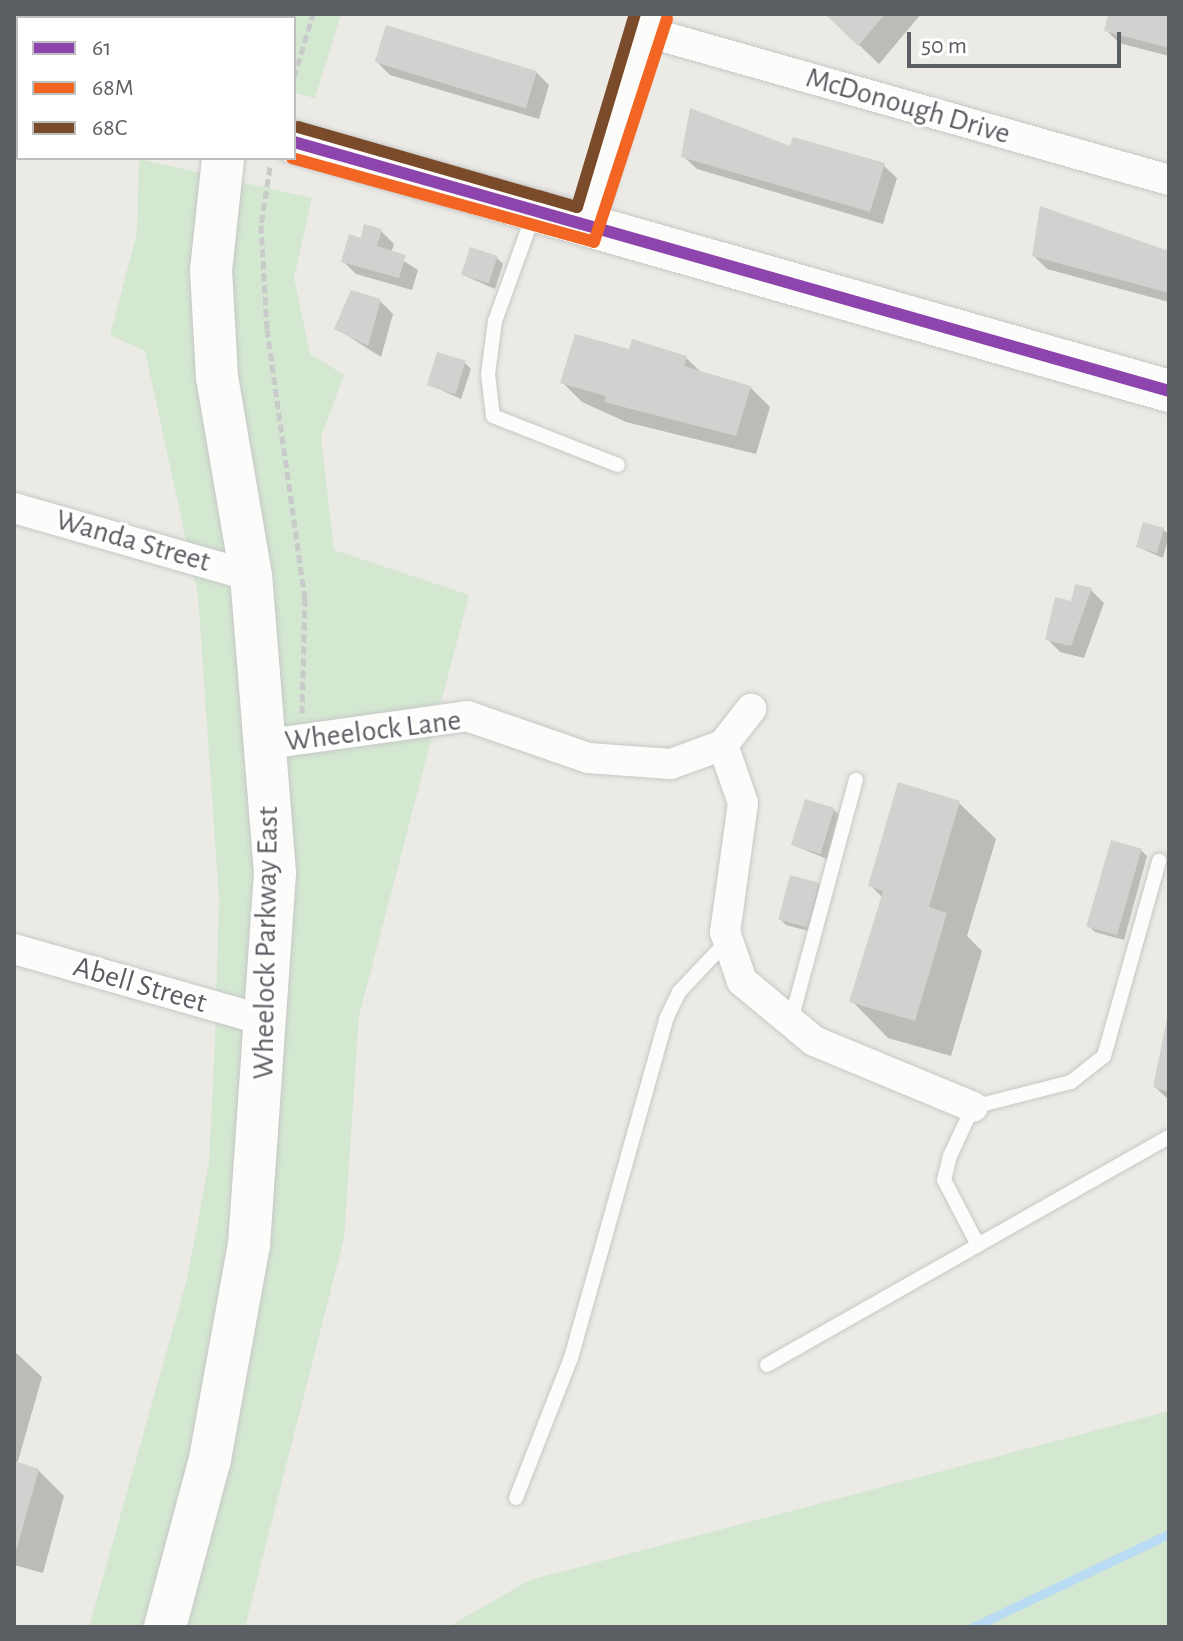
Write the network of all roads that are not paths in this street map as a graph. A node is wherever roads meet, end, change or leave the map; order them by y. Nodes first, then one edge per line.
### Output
1 (650, 23) edge
2 (223, 160) edge
3 (291, 160) edge
4 (1169, 180) edge
5 (534, 211) junction
6 (588, 227) junction
7 (1169, 391) edge
8 (618, 465) dead end
9 (14, 508) edge
10 (251, 576) junction
11 (751, 709) dead end
12 (286, 741) junction
13 (723, 745) junction
14 (856, 780) dead end
15 (1159, 861) dead end
16 (727, 941) junction
17 (14, 949) edge
18 (267, 1021) junction
19 (790, 1024) junction
20 (973, 1107) junction
21 (1169, 1137) edge
22 (978, 1245) junction
23 (767, 1365) dead end
24 (516, 1498) dead end
25 (165, 1627) edge

1 - 4 street, McDonough Drive
1 - 6 street
2 - 10 street, Wheelock Parkway East
3 - 5 street
5 - 6 street
5 - 8 lane
6 - 7 street
9 - 10 street, Wanda Street
10 - 12 street, Wheelock Parkway East
11 - 13 street
12 - 13 street, Wheelock Lane
12 - 18 street, Wheelock Parkway East
13 - 16 street
14 - 19 lane
15 - 20 lane
16 - 19 street
16 - 24 lane
17 - 18 street, Abell Street
18 - 25 street, Wheelock Parkway East
19 - 20 street
20 - 22 lane
21 - 22 lane
22 - 23 lane

